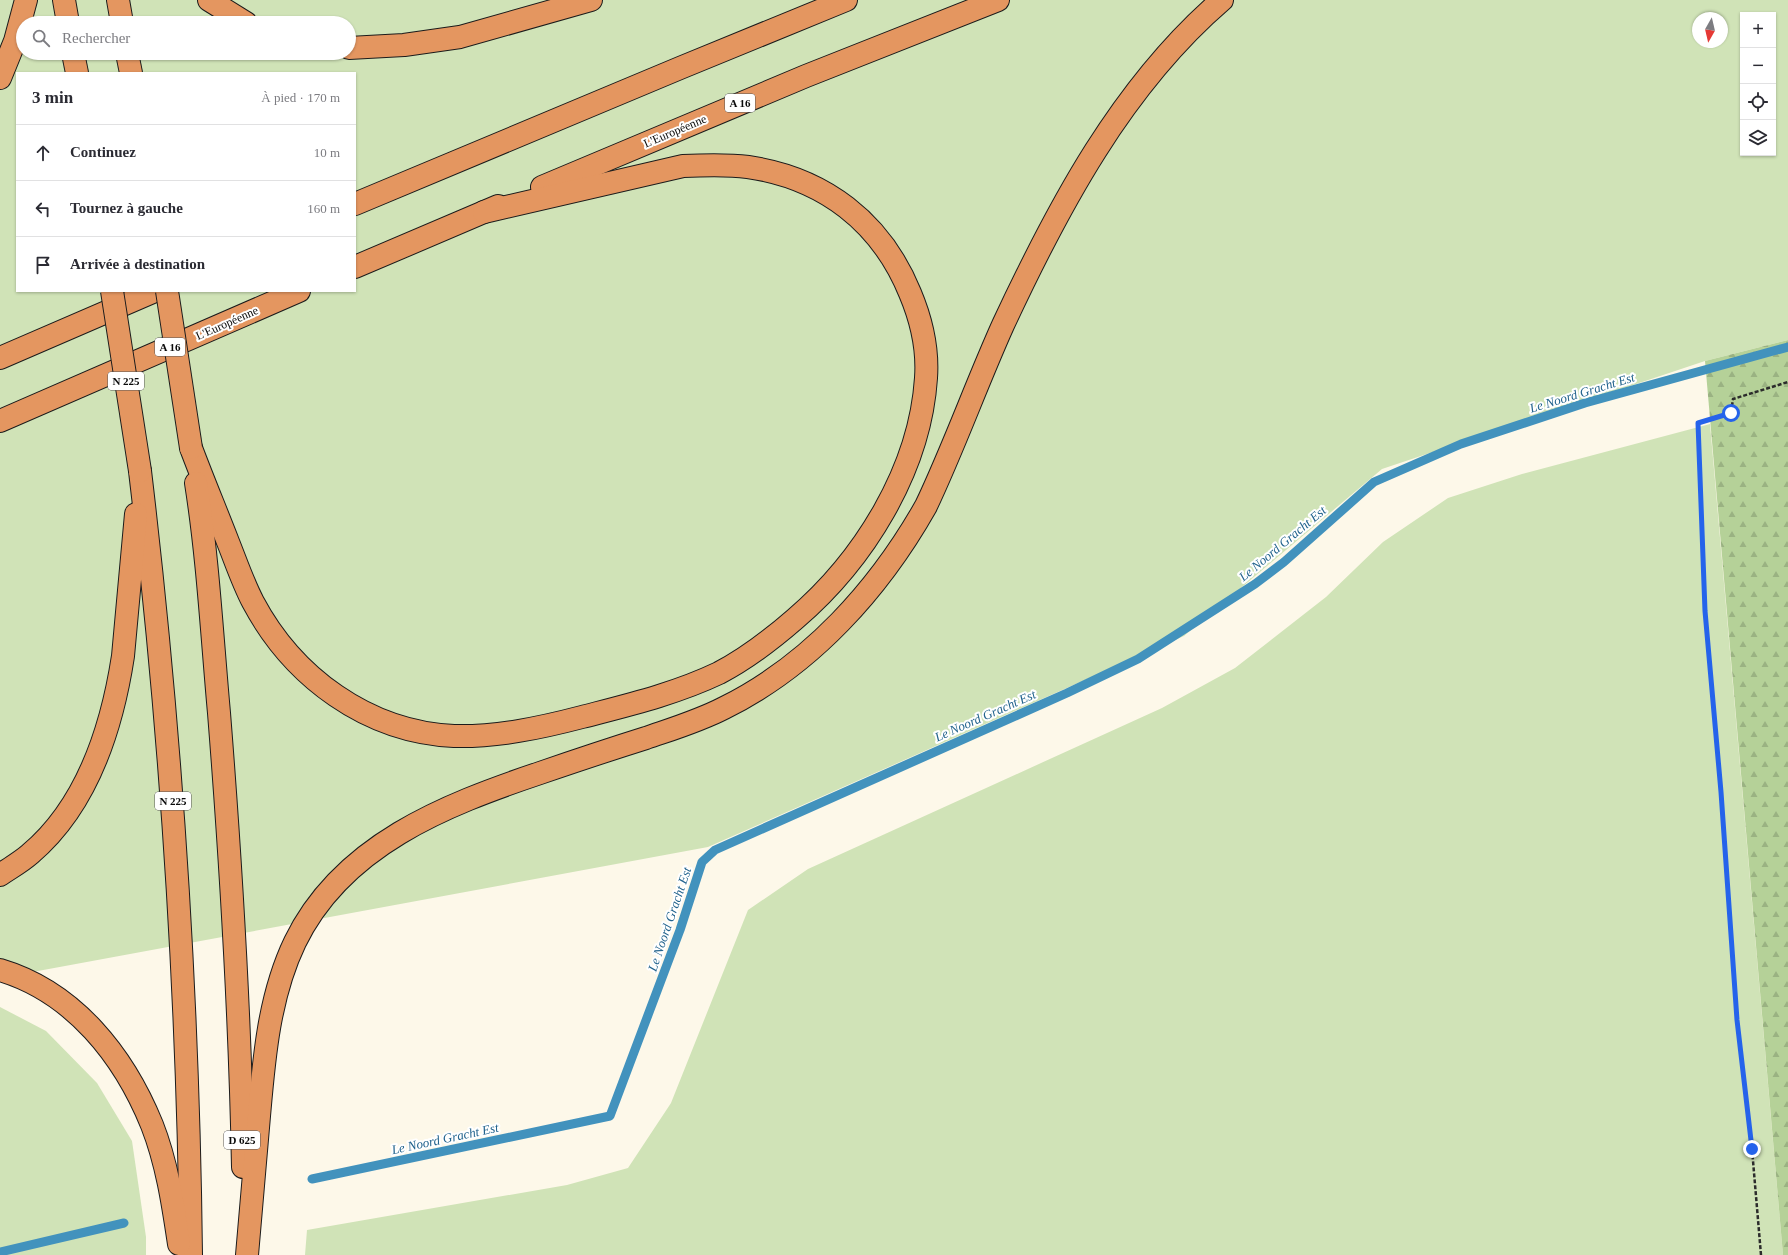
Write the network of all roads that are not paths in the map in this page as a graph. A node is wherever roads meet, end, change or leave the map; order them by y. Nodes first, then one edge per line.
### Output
1 (26, 0) edge
2 (64, 0) edge
3 (118, 0) edge
4 (209, 0) edge
5 (591, 0) edge
6 (846, 0) edge
7 (998, 0) edge
8 (1222, 0) edge
9 (22, 16) edge
10 (67, 16) edge
11 (121, 16) edge
12 (235, 16) edge
13 (16, 41) edge
14 (356, 48) edge
15 (74, 60) edge
16 (128, 60) edge
17 (76, 72) edge
18 (131, 72) edge
19 (0, 78) edge
20 (356, 204) edge
21 (484, 212) junction
22 (356, 267) edge
23 (112, 292) edge
24 (153, 292) edge
25 (167, 292) edge
26 (298, 292) edge
27 (0, 358) edge
28 (73, 390) junction
29 (0, 422) edge
30 (0, 434) edge
31 (191, 448) junction
32 (140, 471) junction
33 (0, 875) edge
34 (0, 970) edge
35 (181, 1255) edge
36 (191, 1255) edge
37 (243, 1255) edge
38 (247, 1255) edge

1 - 9 highway
2 - 10 highway
3 - 11 highway
4 - 12 highway
5 - 14 highway
6 - 20 highway
7 - 21 highway, L'Européenne / A 16
8 - 38 highway
13 - 19 highway
15 - 17 highway
16 - 18 highway
21 - 22 highway, L'Européenne / A 16
21 - 31 highway
23 - 32 highway, N 225, bridge
24 - 27 highway
25 - 31 highway, bridge
26 - 28 highway, L'Européenne / A 16
28 - 29 highway, L'Européenne / A 16
28 - 30 highway
31 - 37 highway, D 625
32 - 33 highway
32 - 36 highway, N 225
34 - 35 highway

